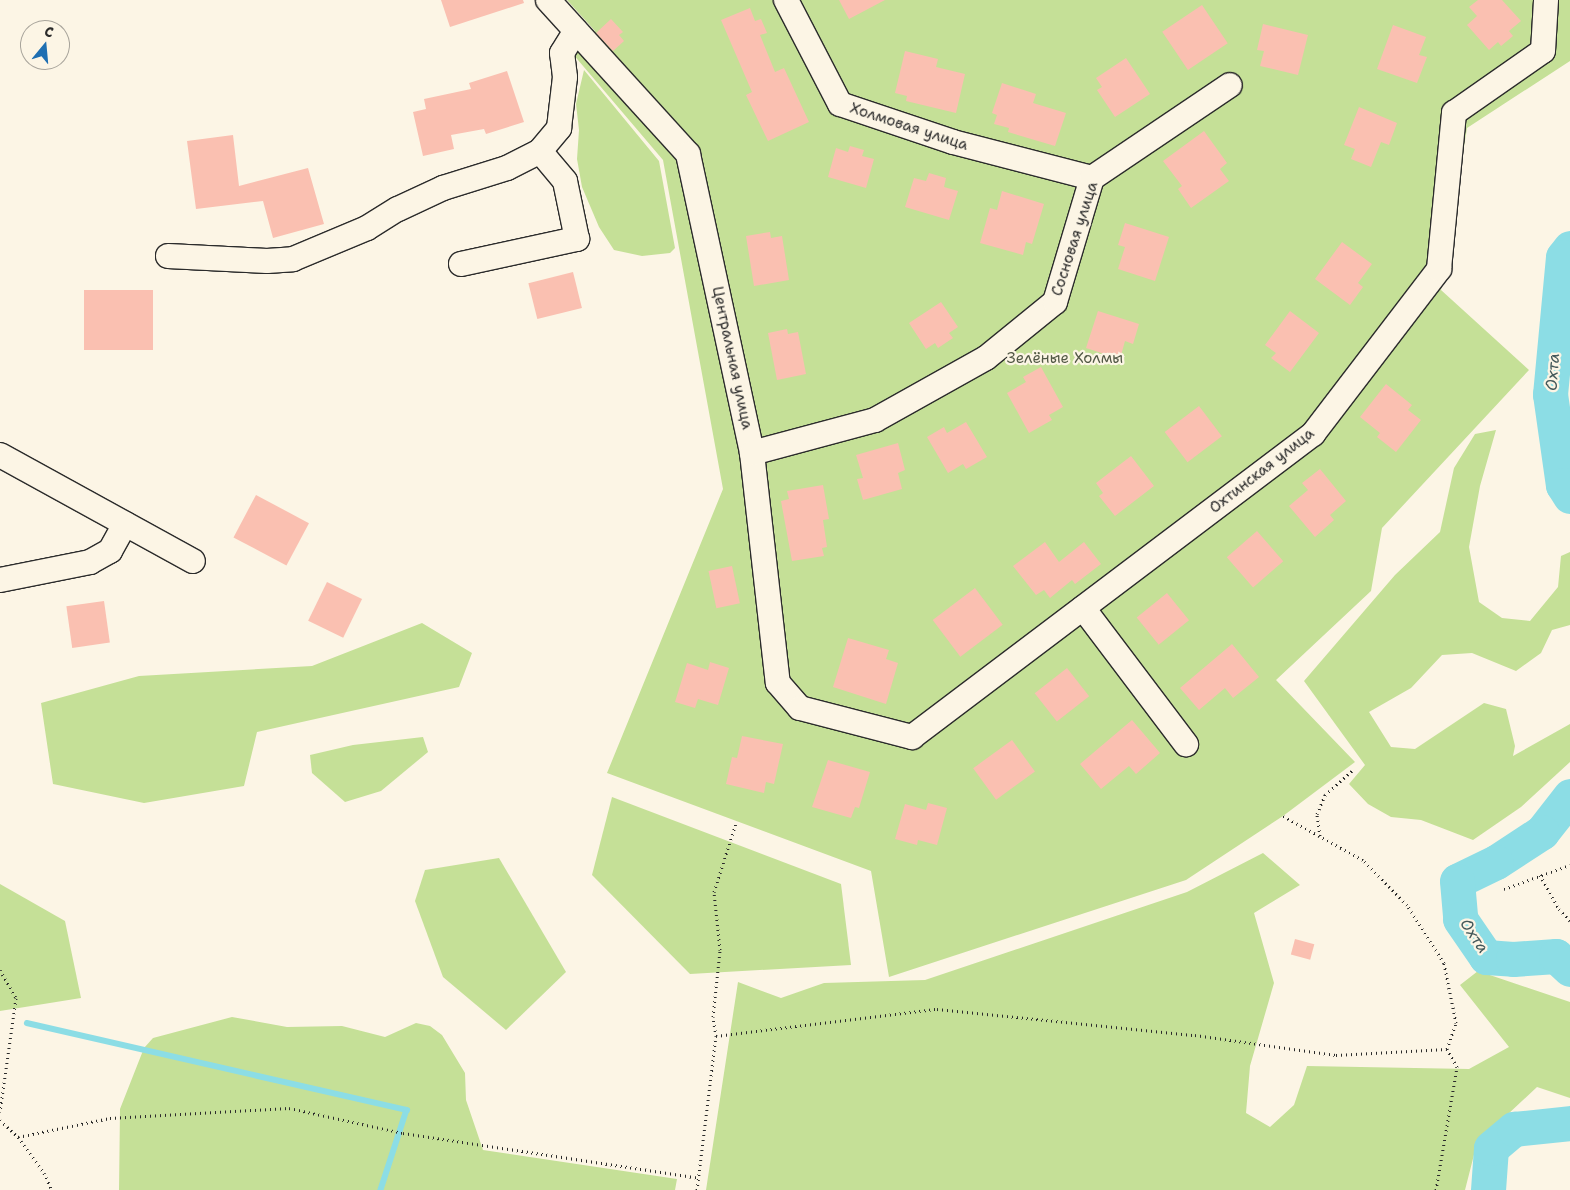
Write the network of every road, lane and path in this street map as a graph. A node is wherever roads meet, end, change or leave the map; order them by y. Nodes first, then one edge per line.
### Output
1 (548, 0) edge
2 (786, 0) edge
3 (1546, 0) edge
4 (580, 36) junction
5 (1230, 85) dead end
6 (540, 151) junction
7 (1092, 178) junction
8 (168, 256) dead end
9 (461, 264) dead end
10 (752, 453) junction
11 (0, 455) edge
12 (125, 524) junction
13 (193, 561) dead end
14 (0, 580) edge
15 (1082, 608) junction
16 (800, 708) joint
17 (1186, 744) dead end
18 (1353, 770) dead end
19 (1281, 815) dead end
20 (736, 823) dead end
21 (1320, 836) junction
22 (1570, 865) edge
23 (1540, 875) junction
24 (1504, 889) dead end
25 (1570, 921) edge
26 (0, 970) edge
27 (716, 1036) junction
28 (1447, 1049) junction
29 (0, 1112) edge
30 (0, 1120) edge
31 (18, 1137) junction
32 (699, 1178) junction
33 (52, 1190) edge
34 (697, 1190) edge
35 (1436, 1190) edge

1 - 4 street, Центральная улица
2 - 7 street, Холмовая улица
3 - 15 street, Охтинская улица
4 - 6 street
4 - 10 street, Центральная улица
5 - 7 street, Сосновая улица
6 - 8 street
6 - 9 street
7 - 10 street, Сосновая улица
10 - 16 street, Центральная улица
11 - 12 street
12 - 13 street
12 - 14 street
15 - 16 street, Охтинская улица
15 - 17 street
18 - 21 path
19 - 21 path
20 - 27 path
21 - 28 path
22 - 23 path
23 - 24 path
23 - 25 path
26 - 29 path
27 - 28 path
27 - 32 path
28 - 35 path
30 - 31 path
31 - 32 path
31 - 33 path
32 - 34 path

